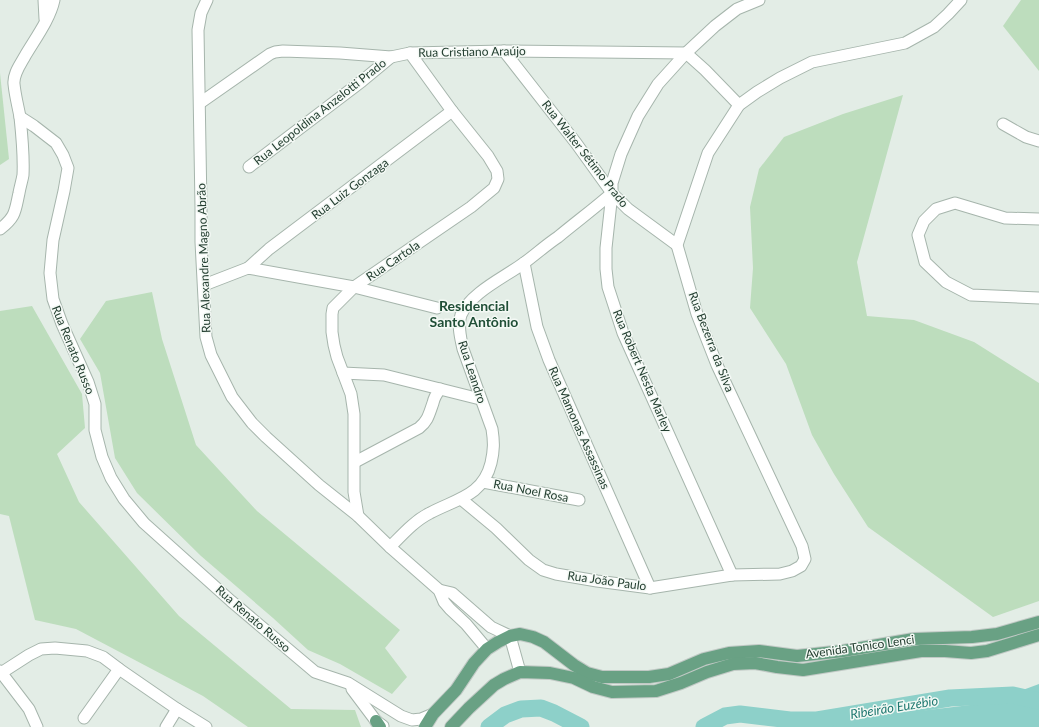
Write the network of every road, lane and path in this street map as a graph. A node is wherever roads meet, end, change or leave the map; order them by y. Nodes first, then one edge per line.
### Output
1 (44, 0) edge
2 (54, 0) edge
3 (207, 0) edge
4 (759, 0) edge
5 (959, 1) edge
6 (46, 21) junction
7 (504, 51) junction
8 (410, 53) junction
9 (686, 53) junction
10 (391, 57) junction
11 (200, 103) junction
12 (739, 106) junction
13 (452, 111) junction
14 (20, 117) junction
15 (1003, 124) dead end
16 (1039, 141) edge
17 (249, 167) dead end
18 (612, 193) junction
19 (1039, 219) edge
20 (0, 229) edge
21 (677, 245) junction
22 (524, 263) junction
23 (248, 268) junction
24 (204, 286) junction
25 (354, 288) junction
26 (1039, 298) edge
27 (437, 308) dead end
28 (343, 373) junction
29 (440, 389) junction
30 (480, 399) junction
31 (355, 462) junction
32 (483, 482) junction
33 (461, 499) junction
34 (579, 500) dead end
35 (358, 516) junction
36 (390, 547) junction
37 (801, 566) joint
38 (732, 575) junction
39 (650, 588) junction
40 (439, 590) junction
41 (474, 612) junction
42 (1039, 622) edge
43 (466, 624) junction
44 (1039, 635) edge
45 (510, 636) junction
46 (488, 649) junction
47 (119, 669) junction
48 (0, 672) edge
49 (520, 672) junction
50 (348, 683) junction
51 (456, 690) junction
52 (177, 709) junction
53 (433, 714) junction
54 (84, 718) dead end
55 (380, 725) edge
56 (37, 727) edge
57 (166, 727) edge
58 (206, 727) edge
59 (424, 727) edge
60 (432, 727) edge
61 (451, 727) edge

1 - 6 street
2 - 6 street
3 - 11 street, Rua Alexandre Magno Abrão
4 - 9 street, Rua Robert Nesta Marley
5 - 12 street
6 - 14 street
7 - 8 street, Rua Cristiano Araújo
7 - 9 street, Rua Cristiano Araújo
7 - 18 street, Rua Walter Sétimo Prado
8 - 10 street, Rua Cristiano Araújo
8 - 13 street, Rua Cartola
9 - 12 street
9 - 18 street, Rua Robert Nesta Marley
10 - 11 street, Rua Cristiano Araújo
10 - 17 street, Rua Leopoldina Anzelotti Prado
11 - 24 street, Rua Alexandre Magno Abrão
12 - 21 street
13 - 23 street, Rua Luiz Gonzaga
13 - 25 street, Rua Cartola
14 - 20 street
14 - 50 street, Rua Renato Russo
15 - 16 street
18 - 21 street, Rua Walter Sétimo Prado
18 - 22 street, Rua Leandro
18 - 38 street, Rua Robert Nesta Marley
19 - 26 street
21 - 37 street, Rua Bezerra da Silva
22 - 30 street, Rua Leandro
22 - 39 street, Rua Mamonas Assassinas
23 - 24 street
23 - 25 street
24 - 35 street, Rua Alexandre Magno Abrão
25 - 27 street
25 - 28 street, Rua Cartola
28 - 29 street
28 - 31 street, Rua Cartola
29 - 30 street
29 - 31 street
30 - 32 street, Rua Leandro
31 - 35 street, Rua Cartola
32 - 33 street, Rua Leandro
32 - 34 street, Rua Noel Rosa
33 - 36 street, Rua Leandro
33 - 39 street, Rua João Paulo
35 - 36 street, Rua Alexandre Magno Abrão
36 - 40 street, Rua Alexandre Magno Abrão
37 - 38 street, Rua João Paulo
38 - 39 street, Rua João Paulo
40 - 41 street
40 - 43 street
41 - 43 street
41 - 45 street
42 - 45 main road, Avenida Tonico Lenci
43 - 46 street
44 - 49 main road, Avenida Tonico Lenci
45 - 46 main road, Avenida Tonico Lenci
45 - 49 street
46 - 51 main road, Avenida Tonico Lenci
47 - 48 street
47 - 52 street
47 - 54 street
48 - 56 street
49 - 61 main road, Avenida Tonico Lenci
50 - 53 street, Rua Renato Russo
50 - 55 street
51 - 53 main road, Avenida Tonico Lenci
51 - 60 main road
52 - 57 street
52 - 58 street
53 - 59 main road, Avenida Tonico Lenci

